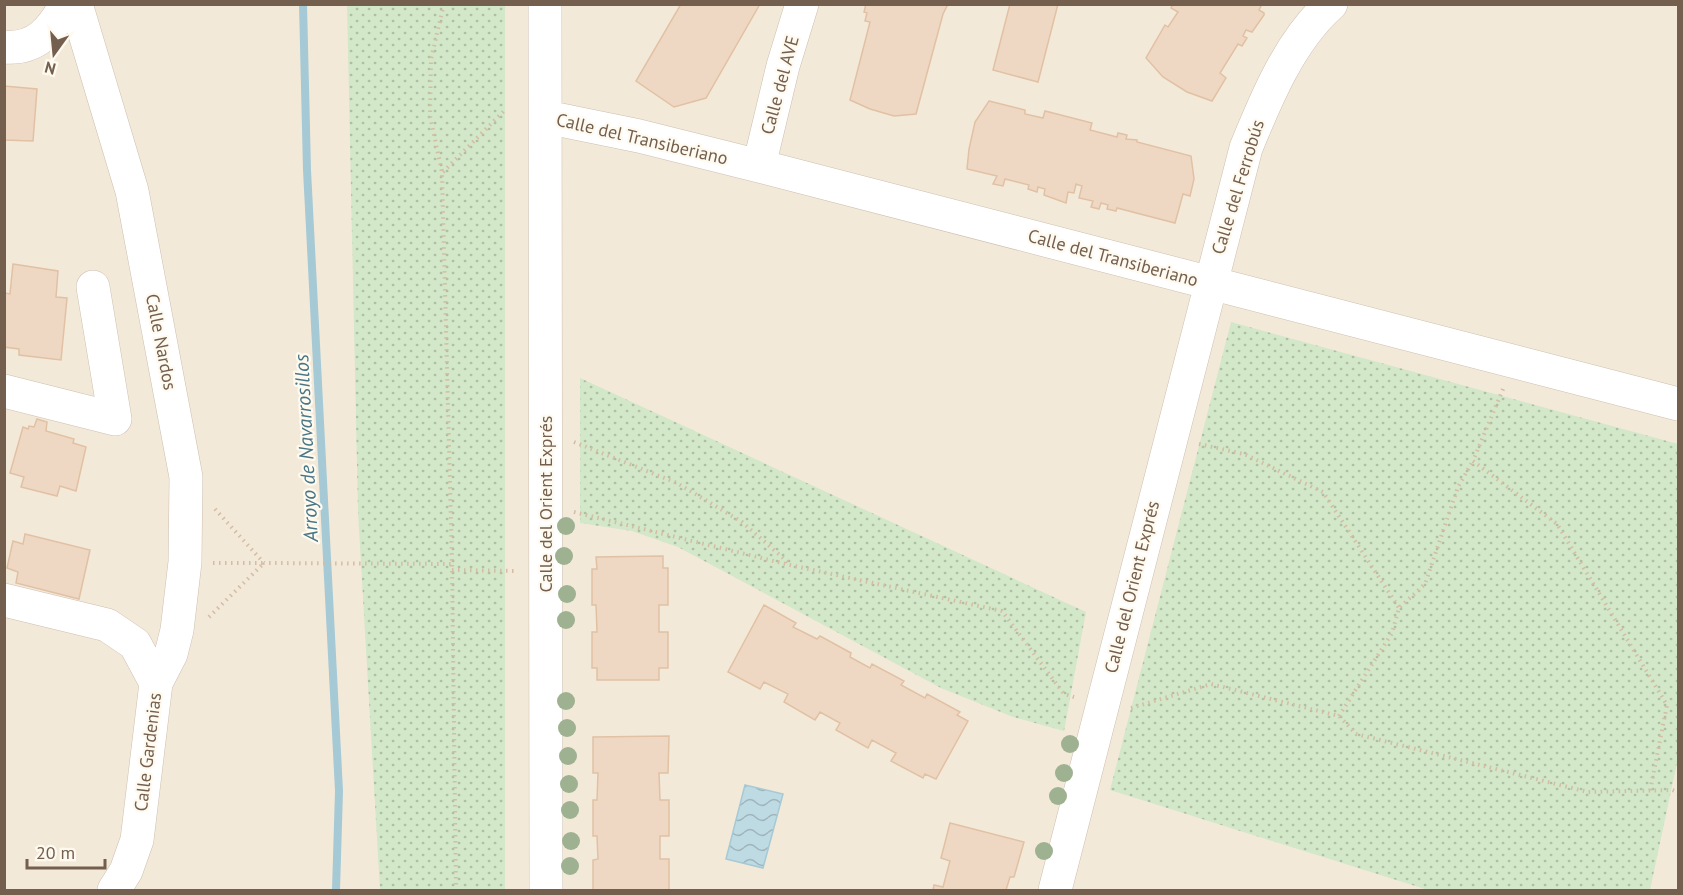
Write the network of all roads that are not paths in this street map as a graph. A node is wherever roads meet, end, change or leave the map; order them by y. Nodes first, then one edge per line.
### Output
1 (66, 4) edge
2 (76, 4) edge
3 (545, 4) edge
4 (802, 4) edge
5 (1331, 4) edge
6 (4, 47) edge
7 (546, 117) junction
8 (759, 166) junction
9 (1209, 284) junction
10 (93, 287) dead end
11 (4, 391) edge
12 (1678, 404) edge
13 (4, 600) edge
14 (156, 683) junction
15 (114, 891) edge
16 (546, 891) edge
17 (1055, 891) edge

1 - 6 street
2 - 14 street, Calle Nardos
3 - 7 street, Calle del Orient Exprés
4 - 8 street, Calle del AVE
5 - 9 street, Calle del Ferrobús
7 - 8 street, Calle del Transiberiano
7 - 16 street, Calle del Orient Exprés
8 - 9 street, Calle del Transiberiano
9 - 12 street, Calle del Transiberiano
9 - 17 street, Calle del Orient Exprés
10 - 11 street
13 - 14 street, Calle Gardenias
14 - 15 street, Calle Gardenias

